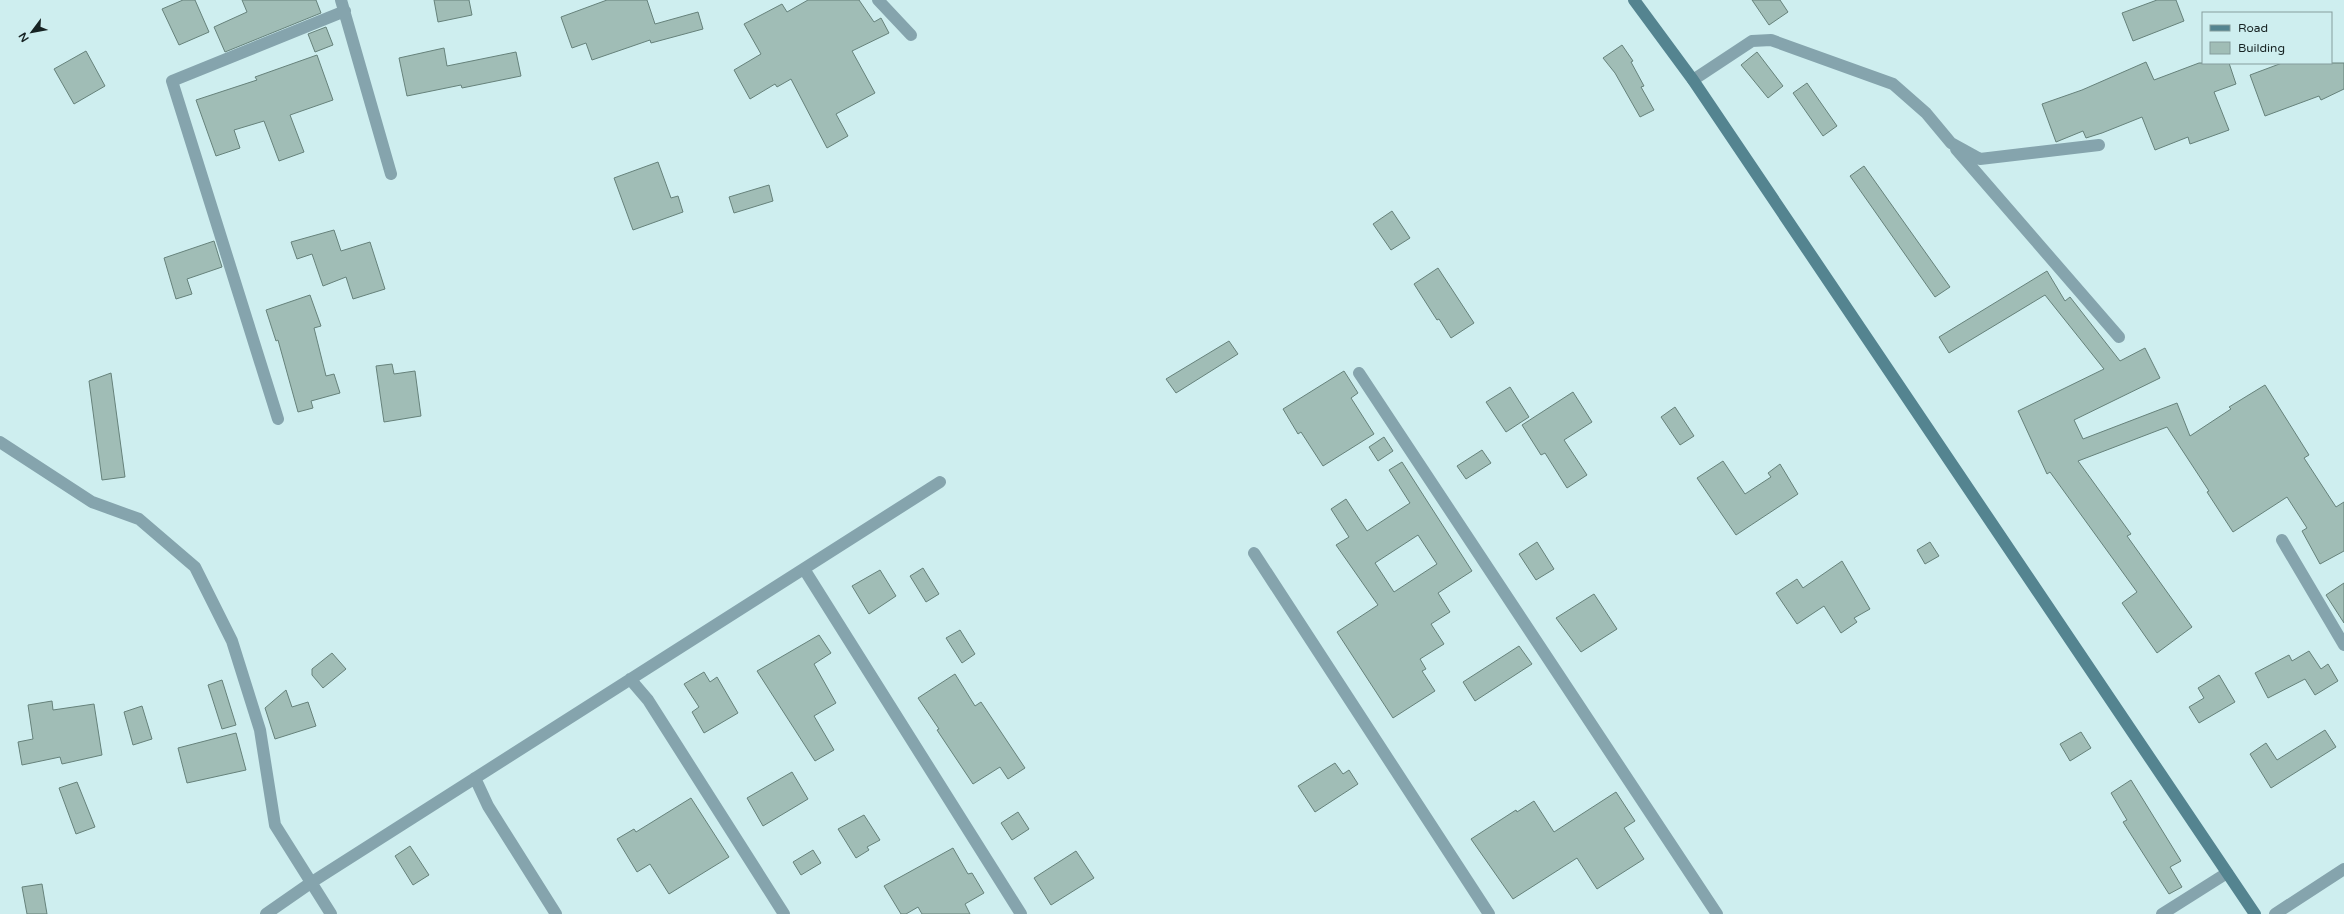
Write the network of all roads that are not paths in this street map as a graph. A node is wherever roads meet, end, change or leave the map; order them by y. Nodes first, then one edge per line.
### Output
1 (878, 0) edge
2 (1634, 0) edge
3 (343, 6) edge
4 (911, 35) dead end
5 (1692, 80) junction
6 (1951, 144) junction
7 (2099, 145) dead end
8 (391, 174) dead end
9 (2119, 337) dead end
10 (1359, 373) dead end
11 (278, 419) dead end
12 (0, 442) edge
13 (940, 482) dead end
14 (2282, 540) dead end
15 (1254, 553) dead end
16 (804, 569) junction
17 (2344, 645) edge
18 (630, 679) junction
19 (475, 778) junction
20 (2344, 869) edge
21 (2227, 873) junction
22 (312, 882) junction
23 (266, 914) edge
24 (331, 914) edge
25 (556, 914) edge
26 (784, 914) edge
27 (1021, 914) edge
28 (1489, 914) edge
29 (1717, 914) edge
30 (2162, 914) edge
31 (2255, 914) edge
32 (2275, 914) edge

1 - 4 street
2 - 5 main road
3 - 8 street
3 - 11 street
5 - 6 street
5 - 21 main road
6 - 7 street
6 - 9 street
10 - 29 street
12 - 22 street
13 - 16 street
14 - 17 street
15 - 28 street
16 - 18 street
16 - 27 street
18 - 19 street
18 - 26 street
19 - 22 street
19 - 25 street
20 - 32 street
21 - 30 street
21 - 31 main road
22 - 23 street
22 - 24 street

